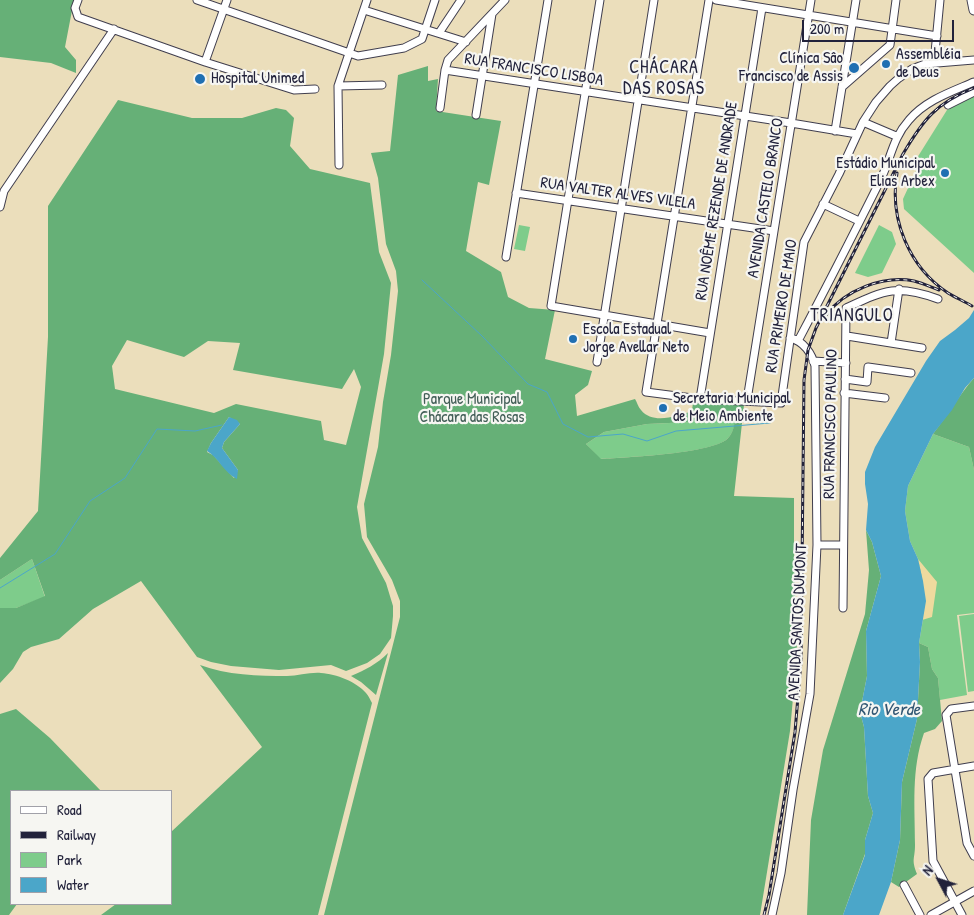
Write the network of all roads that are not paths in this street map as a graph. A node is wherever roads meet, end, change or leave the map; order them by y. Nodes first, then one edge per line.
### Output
1 (78, 0) edge
2 (197, 0) edge
3 (227, 0) edge
4 (365, 0) edge
5 (435, 0) edge
6 (461, 0) edge
7 (505, 0) edge
8 (548, 0) edge
9 (600, 0) edge
10 (654, 0) edge
11 (708, 0) edge
12 (716, 0) edge
13 (811, 0) edge
14 (856, 0) edge
15 (896, 0) edge
16 (940, 0) edge
17 (972, 0) edge
18 (762, 8) junction
19 (224, 9) junction
20 (364, 10) junction
21 (974, 10) edge
22 (492, 14) junction
23 (808, 15) junction
24 (852, 22) junction
25 (114, 29) junction
26 (425, 29) junction
27 (892, 29) junction
28 (440, 33) junction
29 (937, 36) junction
30 (466, 42) junction
31 (349, 53) junction
32 (974, 60) edge
33 (205, 62) junction
34 (934, 63) junction
35 (445, 70) junction
36 (844, 75) junction
37 (482, 76) junction
38 (854, 77) junction
39 (974, 82) edge
40 (534, 84) junction
41 (382, 85) dead end
42 (338, 86) junction
43 (842, 88) junction
44 (315, 89) dead end
45 (586, 92) junction
46 (974, 92) edge
47 (638, 100) junction
48 (948, 105) dead end
49 (440, 108) dead end
50 (691, 108) junction
51 (476, 115) dead end
52 (745, 116) junction
53 (863, 122) junction
54 (791, 123) junction
55 (835, 131) junction
56 (856, 134) junction
57 (896, 136) junction
58 (340, 165) dead end
59 (516, 193) junction
60 (568, 200) junction
61 (823, 204) junction
62 (0, 207) edge
63 (622, 208) junction
64 (674, 216) junction
65 (859, 221) junction
66 (728, 224) junction
67 (774, 231) junction
68 (506, 257) dead end
69 (899, 289) junction
70 (938, 299) dead end
71 (605, 315) junction
72 (657, 324) junction
73 (710, 333) junction
74 (846, 336) junction
75 (790, 338) junction
76 (798, 341) junction
77 (891, 343) junction
78 (922, 348) dead end
79 (813, 361) junction
80 (597, 362) dead end
81 (846, 363) junction
82 (911, 373) dead end
83 (845, 378) junction
84 (844, 393) junction
85 (886, 398) dead end
86 (700, 399) junction
87 (747, 400) junction
88 (817, 545) junction
89 (842, 545) junction
90 (843, 608) dead end
91 (974, 706) edge
92 (974, 766) edge
93 (955, 769) junction
94 (974, 856) edge
95 (904, 885) dead end
96 (974, 891) edge
97 (955, 902) junction
98 (772, 915) edge
99 (920, 915) edge
100 (931, 915) edge
101 (962, 915) edge

1 - 25 street
2 - 19 street
3 - 19 street
4 - 20 street
5 - 26 street
6 - 28 street
7 - 22 street
8 - 40 street
9 - 45 street
10 - 47 street
11 - 50 street
12 - 18 street
13 - 23 street, AVENIDA CASTELO BRANCO
14 - 24 street
15 - 27 street
16 - 29 street
17 - 21 main road
18 - 23 street
18 - 52 street, RUA NOÊME REZENDE DE ANDRADE
19 - 31 street
19 - 33 street
20 - 26 street
20 - 31 street
22 - 30 street
22 - 37 street
23 - 24 street
23 - 54 street, AVENIDA CASTELO BRANCO
24 - 27 street
24 - 36 street
25 - 33 street
25 - 62 street
26 - 28 street
26 - 31 street
27 - 29 street
27 - 38 street
28 - 30 street
29 - 34 street
30 - 35 street
31 - 42 street
32 - 34 street, RUA PRIMEIRO DE MAIO
33 - 44 street
34 - 53 street, RUA PRIMEIRO DE MAIO
35 - 37 street, RUA FRANCISCO LISBOA
35 - 49 street
36 - 38 street
36 - 43 street
37 - 40 street, RUA FRANCISCO LISBOA
37 - 51 street
38 - 43 street
39 - 57 street
40 - 45 street, RUA FRANCISCO LISBOA
40 - 59 street
41 - 42 street
42 - 58 street
43 - 55 street
45 - 47 street, RUA FRANCISCO LISBOA
45 - 60 street
46 - 48 street
47 - 50 street, RUA FRANCISCO LISBOA
47 - 63 street
50 - 52 street, RUA FRANCISCO LISBOA
50 - 64 street
52 - 54 street, RUA FRANCISCO LISBOA
52 - 66 street, RUA NOÊME REZENDE DE ANDRADE
53 - 56 street, RUA PRIMEIRO DE MAIO
53 - 57 street
54 - 55 street, RUA FRANCISCO LISBOA
54 - 67 street, AVENIDA CASTELO BRANCO
55 - 56 street, RUA FRANCISCO LISBOA
56 - 61 street, RUA PRIMEIRO DE MAIO
57 - 65 street
59 - 60 street, RUA VALTER ALVES VILELA
59 - 68 street
60 - 63 street, RUA VALTER ALVES VILELA
60 - 71 street
61 - 65 street
61 - 75 street, RUA PRIMEIRO DE MAIO
63 - 64 street, RUA VALTER ALVES VILELA
63 - 71 street
64 - 66 street, RUA VALTER ALVES VILELA
64 - 72 street
65 - 76 street
66 - 67 street, RUA VALTER ALVES VILELA
66 - 73 street, RUA NOÊME REZENDE DE ANDRADE
67 - 87 street, AVENIDA CASTELO BRANCO
69 - 70 street, RUA FRANCISCO PAULINO
69 - 74 street, RUA FRANCISCO PAULINO
69 - 77 street
71 - 72 street
71 - 80 street
72 - 73 street
72 - 86 street
73 - 86 street, RUA NOÊME REZENDE DE ANDRADE
74 - 77 street
74 - 81 street, RUA FRANCISCO PAULINO
75 - 76 street
75 - 87 street, RUA PRIMEIRO DE MAIO
76 - 79 street
77 - 78 street
79 - 81 street
79 - 88 street, AVENIDA SANTOS DUMONT
81 - 83 street, RUA FRANCISCO PAULINO
82 - 83 street
83 - 84 street, RUA FRANCISCO PAULINO
84 - 85 street
84 - 89 street, RUA FRANCISCO PAULINO
86 - 87 street
88 - 89 street
88 - 98 street, AVENIDA SANTOS DUMONT
89 - 90 street, RUA FRANCISCO PAULINO
91 - 93 street
92 - 93 street
93 - 94 street
93 - 97 street
95 - 99 street
96 - 97 street
97 - 100 street
97 - 101 street

